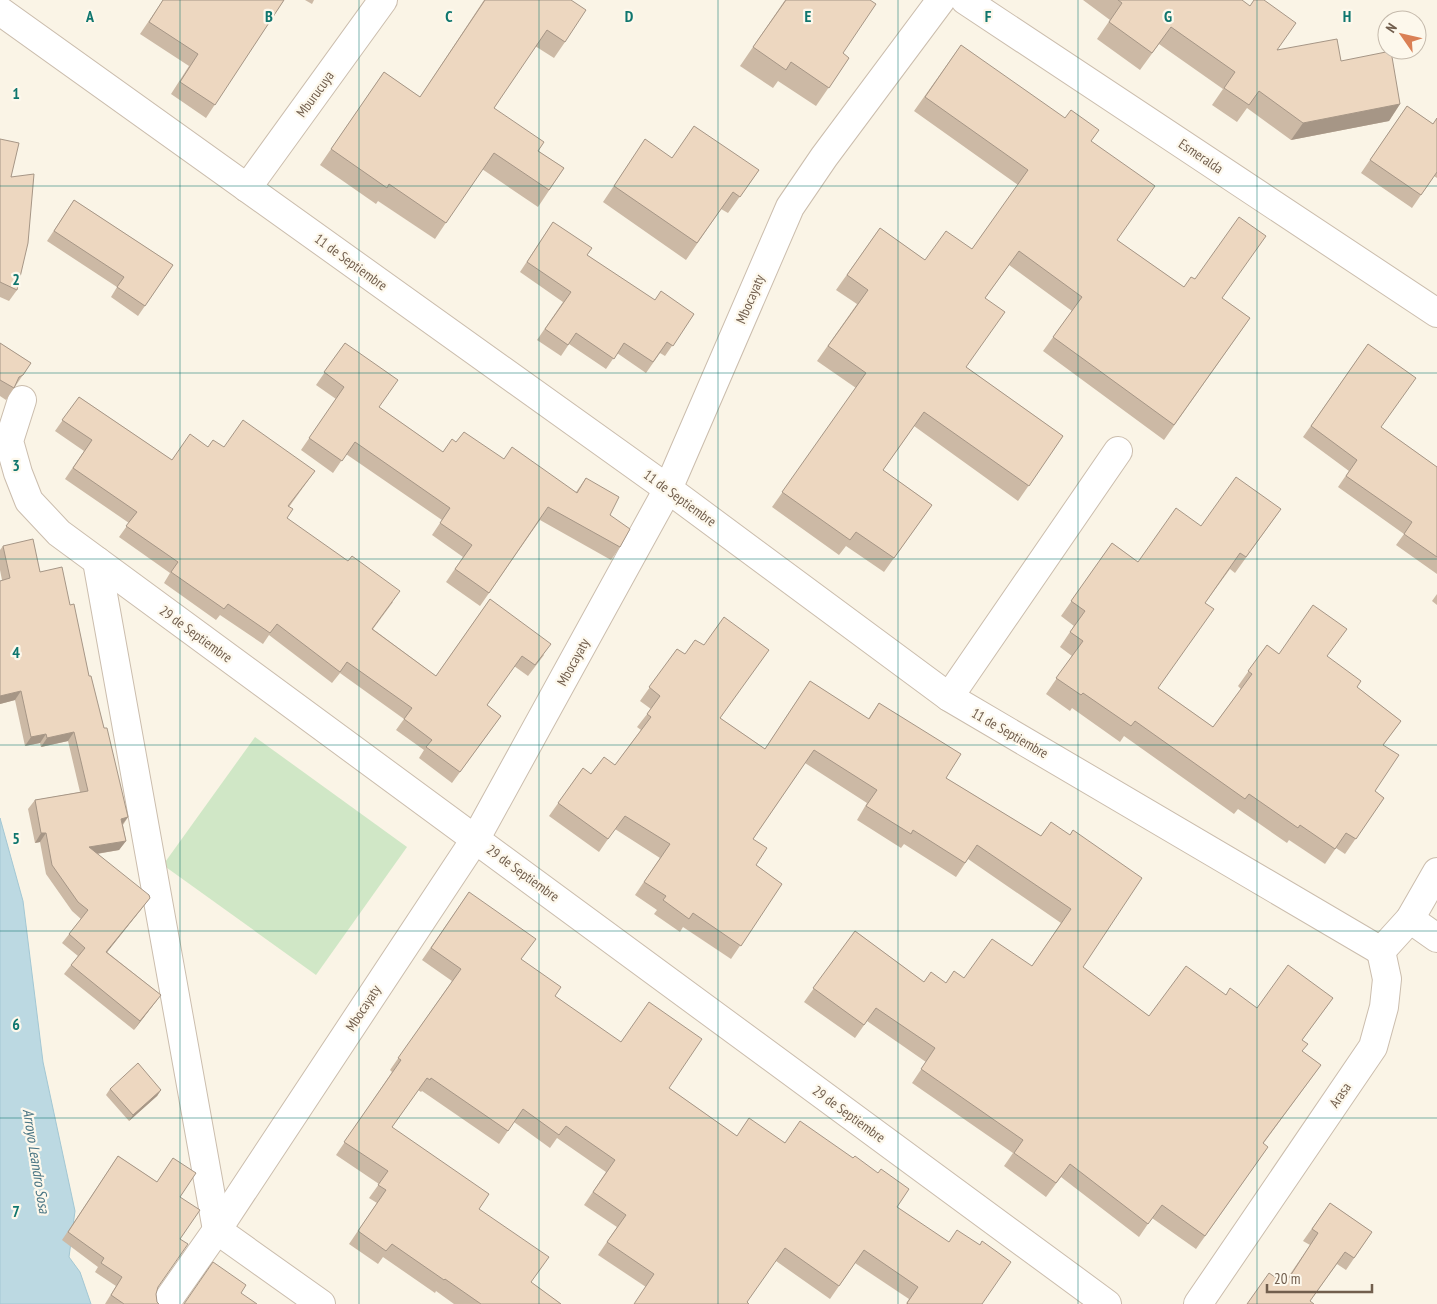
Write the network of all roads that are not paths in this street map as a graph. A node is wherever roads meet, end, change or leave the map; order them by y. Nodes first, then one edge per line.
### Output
1 (383, 0) edge
2 (941, 0) edge
3 (964, 0) edge
4 (0, 11) edge
5 (247, 188) junction
6 (1437, 313) edge
7 (22, 400) dead end
8 (1118, 451) dead end
9 (668, 489) junction
10 (97, 561) junction
11 (948, 697) junction
12 (476, 838) junction
13 (1437, 872) edge
14 (1410, 919) junction
15 (1437, 938) edge
16 (1381, 951) junction
17 (217, 1230) junction
18 (165, 1304) edge
19 (321, 1304) edge
20 (1107, 1304) edge
21 (1198, 1304) edge

1 - 5 street, Mburucuya
2 - 9 street, Mbocayaty
3 - 6 street, Esmeralda
4 - 5 street, 11 de Septiembre
5 - 9 street, 11 de Septiembre
7 - 10 street, 29 de Septiembre
8 - 11 street
9 - 11 street, 11 de Septiembre
9 - 12 street, Mbocayaty
10 - 12 street, 29 de Septiembre
10 - 17 street
11 - 16 street, 11 de Septiembre
12 - 17 street, Mbocayaty
12 - 20 street, 29 de Septiembre
13 - 14 street
14 - 15 street
14 - 16 street
16 - 21 street, Arasa
17 - 18 street, Mbocayaty
17 - 19 street

